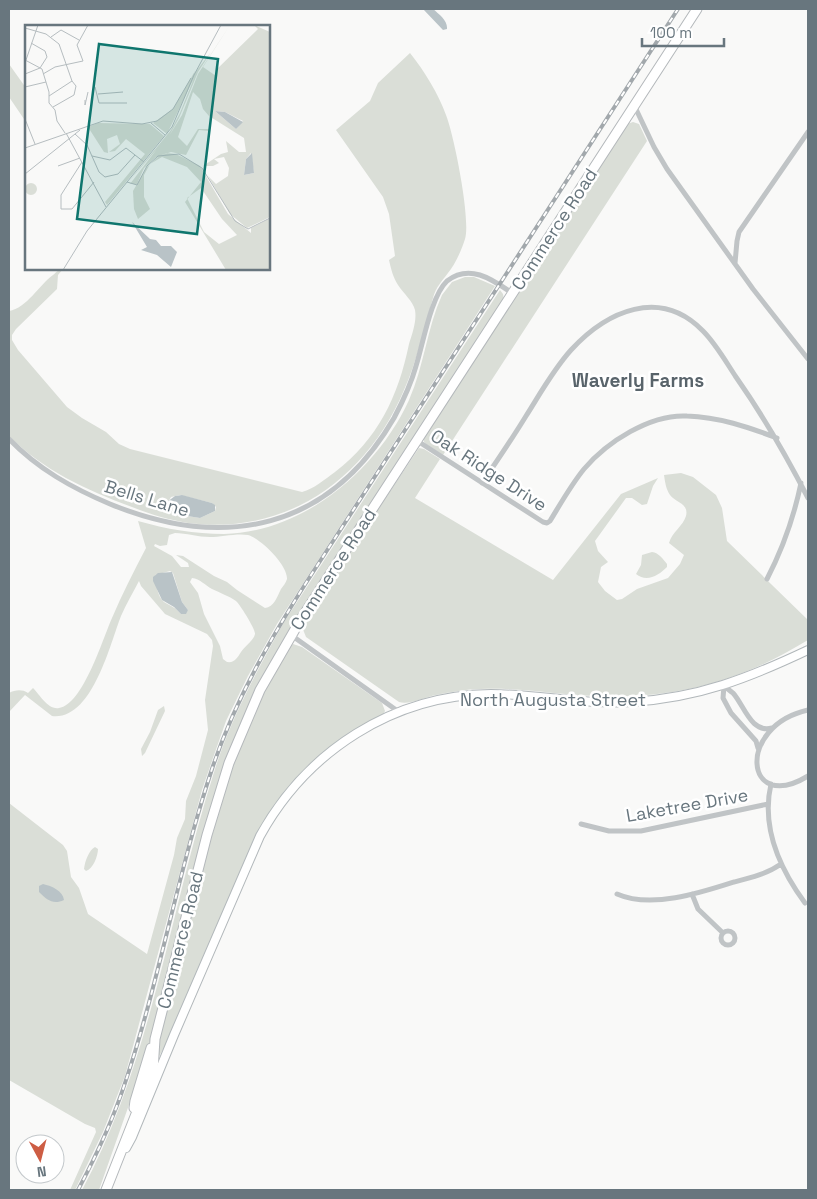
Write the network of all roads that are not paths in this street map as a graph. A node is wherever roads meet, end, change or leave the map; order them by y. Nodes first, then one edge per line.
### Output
1 (697, 9) edge
2 (634, 105) junction
3 (808, 132) edge
4 (735, 264) junction
5 (512, 293) junction
6 (808, 359) edge
7 (9, 439) edge
8 (777, 439) junction
9 (416, 440) junction
10 (482, 483) junction
11 (800, 483) junction
12 (808, 498) edge
13 (767, 578) dead end
14 (290, 635) junction
15 (808, 650) edge
16 (724, 686) junction
17 (808, 710) edge
18 (399, 712) junction
19 (772, 728) junction
20 (758, 750) junction
21 (808, 776) edge
22 (771, 784) junction
23 (768, 804) junction
24 (581, 824) dead end
25 (781, 864) junction
26 (617, 894) dead end
27 (692, 894) junction
28 (805, 903) dead end
29 (723, 933) dead end
30 (174, 1035) junction
31 (155, 1039) junction
32 (153, 1071) junction
33 (133, 1123) junction
34 (118, 1160) junction
35 (106, 1190) edge

1 - 2 main road, Commerce Road
2 - 4 street
2 - 5 main road, Commerce Road
3 - 4 street
4 - 6 street
5 - 7 street, Bells Lane
5 - 9 main road, Commerce Road
8 - 10 street, Oak Ridge Drive
8 - 10 street
8 - 11 street
9 - 10 street, Oak Ridge Drive
9 - 14 main road, Commerce Road
11 - 12 street
11 - 13 street
14 - 18 street
14 - 31 main road, Commerce Road
15 - 16 main road, North Augusta Street
16 - 18 main road, North Augusta Street
16 - 19 street
16 - 20 street
17 - 19 street
18 - 30 main road, North Augusta Street
19 - 20 street
20 - 22 street
21 - 22 street
22 - 23 street
23 - 24 street, Laketree Drive
23 - 25 street
25 - 27 street
25 - 28 street
26 - 27 street
27 - 29 street
30 - 32 main road, North Augusta Street
30 - 34 main road, North Augusta Street
31 - 32 main road, Commerce Road
31 - 33 main road
32 - 33 main road, Commerce Road
33 - 34 main road, Commerce Road
34 - 35 main road, Commerce Road

